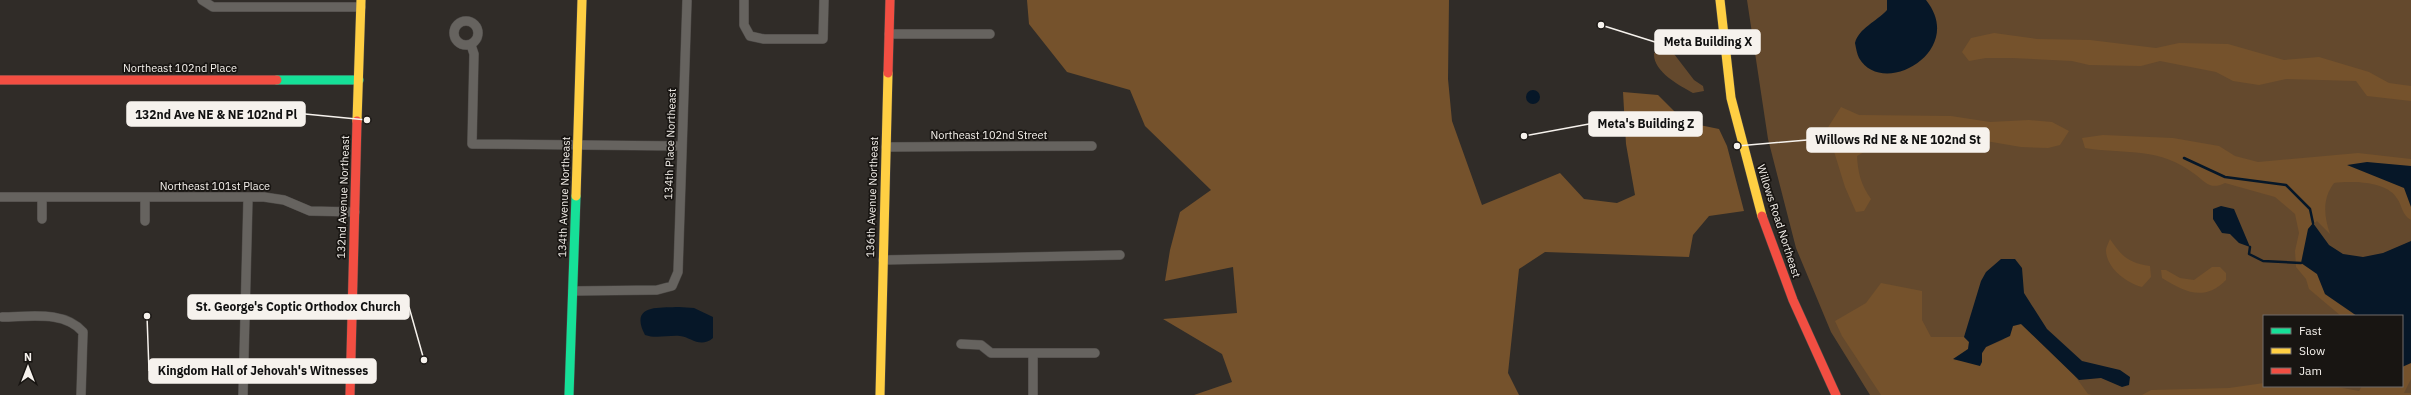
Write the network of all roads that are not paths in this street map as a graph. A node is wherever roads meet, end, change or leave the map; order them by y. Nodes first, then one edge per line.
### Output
1 (582, 0) edge
2 (744, 0) edge
3 (824, 0) edge
4 (890, 0) edge
5 (1720, 0) edge
6 (207, 1) edge
7 (687, 1) edge
8 (361, 4) edge
9 (889, 34) junction
10 (990, 34) dead end
11 (471, 45) dead end
12 (0, 80) edge
13 (359, 80) junction
14 (578, 144) junction
15 (682, 146) junction
16 (1092, 146) dead end
17 (886, 147) junction
18 (0, 197) edge
19 (42, 197) junction
20 (145, 198) junction
21 (248, 199) junction
22 (355, 212) junction
23 (42, 219) dead end
24 (145, 221) dead end
25 (1120, 255) dead end
26 (882, 260) junction
27 (573, 291) junction
28 (2, 317) dead end
29 (961, 344) dead end
30 (1033, 353) junction
31 (1096, 353) dead end
32 (81, 395) edge
33 (243, 395) edge
34 (350, 395) edge
35 (569, 395) edge
36 (880, 395) edge
37 (1033, 395) edge
38 (1836, 395) edge

1 - 14 street, 134th Avenue Northeast
2 - 3 street
4 - 9 street, 136th Avenue Northeast
5 - 38 street, Willows Road Northeast
6 - 8 street
7 - 15 street, 134th Place Northeast
8 - 13 street, 132nd Avenue Northeast
9 - 10 street
9 - 17 street, 136th Avenue Northeast
11 - 14 street
12 - 13 street, Northeast 102nd Place
13 - 22 street, 132nd Avenue Northeast
14 - 15 street
14 - 27 street, 134th Avenue Northeast
15 - 27 street, 134th Place Northeast
16 - 17 street, Northeast 102nd Street
17 - 26 street, 136th Avenue Northeast
18 - 19 street, Northeast 101st Place
19 - 20 street, Northeast 101st Place
19 - 23 street
20 - 21 street, Northeast 101st Place
20 - 24 street, Northeast 101st Place
21 - 22 street, Northeast 101st Place
21 - 33 street
22 - 34 street, 132nd Avenue Northeast
25 - 26 street
26 - 36 street, 136th Avenue Northeast
27 - 35 street, 134th Avenue Northeast
28 - 32 street
29 - 30 street
30 - 31 street
30 - 37 street

